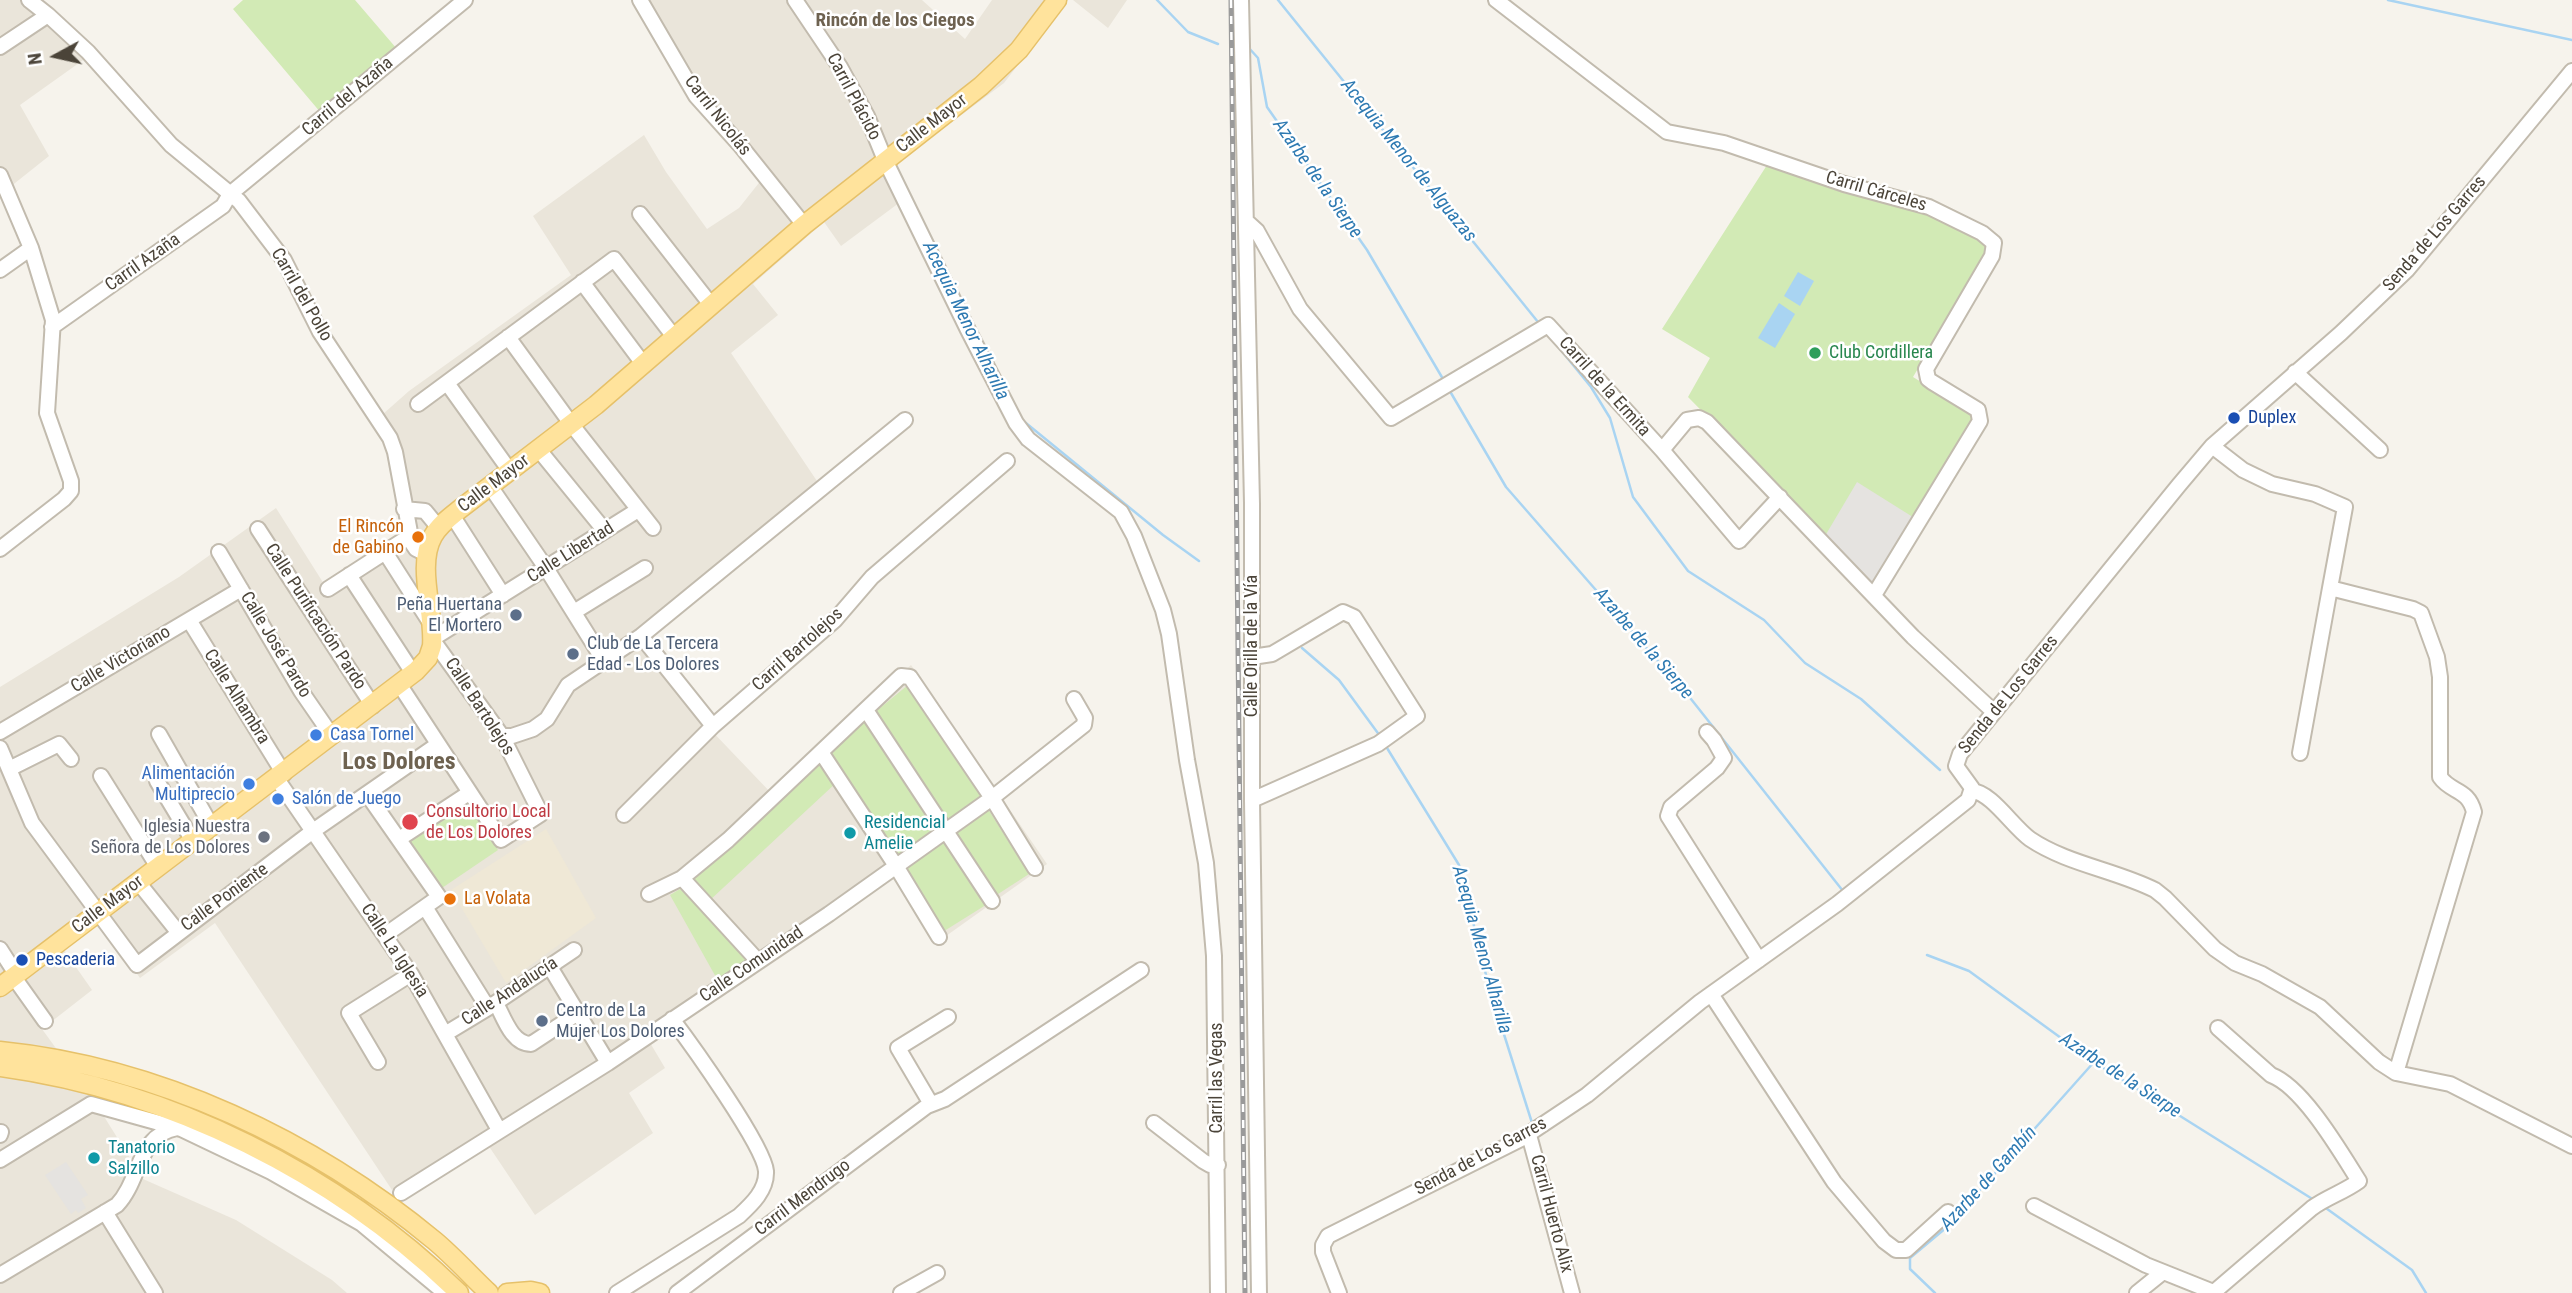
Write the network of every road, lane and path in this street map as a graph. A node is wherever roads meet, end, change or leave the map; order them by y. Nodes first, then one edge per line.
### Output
1 (29, 0) edge
2 (465, 0) edge
3 (640, 0) edge
4 (795, 0) edge
5 (1058, 0) edge
6 (1241, 0) edge
7 (1496, 0) edge
8 (48, 15) junction
9 (0, 47) edge
10 (2572, 71) edge
11 (885, 160) junction
12 (0, 175) edge
13 (230, 194) junction
14 (640, 215) dead end
15 (1246, 221) junction
16 (804, 225) junction
17 (32, 248) junction
18 (0, 270) edge
19 (582, 282) junction
20 (712, 306) junction
21 (52, 327) junction
22 (508, 337) junction
23 (675, 338) junction
24 (644, 365) junction
25 (2295, 372) junction
26 (447, 383) junction
27 (418, 404) dead end
28 (905, 420) dead end
29 (572, 425) junction
30 (2212, 446) junction
31 (539, 450) junction
32 (1662, 450) junction
33 (2380, 450) dead end
34 (1007, 461) dead end
35 (510, 471) junction
36 (490, 486) junction
37 (1780, 497) junction
38 (404, 509) junction
39 (638, 510) junction
40 (446, 522) junction
41 (653, 528) dead end
42 (257, 529) dead end
43 (605, 531) junction
44 (410, 536) junction
45 (0, 549) edge
46 (219, 552) dead end
47 (384, 552) junction
48 (428, 555) junction
49 (546, 568) junction
50 (645, 568) dead end
51 (349, 575) junction
52 (2330, 588) junction
53 (241, 589) junction
54 (328, 589) dead end
55 (503, 595) junction
56 (1874, 595) junction
57 (574, 612) junction
58 (189, 620) junction
59 (432, 632) junction
60 (641, 636) junction
61 (1252, 657) junction
62 (604, 661) junction
63 (406, 679) junction
64 (1074, 699) dead end
65 (373, 706) junction
66 (866, 710) junction
67 (1994, 712) junction
68 (713, 726) junction
69 (0, 732) edge
70 (1707, 732) dead end
71 (159, 734) dead end
72 (332, 736) junction
73 (502, 736) junction
74 (437, 745) junction
75 (0, 748) edge
76 (821, 752) junction
77 (2300, 753) dead end
78 (71, 759) dead end
79 (9, 769) junction
80 (101, 776) dead end
81 (280, 776) junction
82 (157, 781) dead end
83 (1972, 791) junction
84 (469, 793) junction
85 (367, 794) junction
86 (992, 798) junction
87 (1252, 800) junction
88 (624, 816) dead end
89 (212, 827) junction
90 (946, 830) junction
91 (313, 831) junction
92 (398, 839) junction
93 (193, 841) junction
94 (1206, 863) joint
95 (896, 866) junction
96 (158, 867) junction
97 (1035, 868) dead end
98 (682, 878) junction
99 (138, 882) junction
100 (649, 894) dead end
101 (992, 901) dead end
102 (425, 907) junction
103 (98, 912) junction
104 (178, 932) junction
105 (385, 934) junction
106 (939, 937) dead end
107 (0, 949) edge
108 (574, 950) dead end
109 (1759, 960) junction
110 (758, 961) junction
111 (550, 967) junction
112 (1141, 970) dead end
113 (411, 974) junction
114 (10, 979) edge
115 (1711, 994) junction
116 (492, 1006) junction
117 (578, 1013) junction
118 (948, 1017) dead end
119 (672, 1018) junction
120 (45, 1021) dead end
121 (2218, 1028) dead end
122 (445, 1034) junction
123 (0, 1051) edge
124 (378, 1062) dead end
125 (608, 1063) junction
126 (0, 1067) edge
127 (2396, 1073) junction
128 (931, 1104) junction
129 (132, 1115) junction
130 (1154, 1123) dead end
131 (177, 1128) junction
132 (499, 1130) junction
133 (1529, 1135) junction
134 (147, 1146) junction
135 (2572, 1146) edge
136 (0, 1160) edge
137 (1218, 1165) junction
138 (401, 1193) dead end
139 (2034, 1206) dead end
140 (105, 1212) junction
141 (1948, 1212) dead end
142 (718, 1230) junction
143 (733, 1252) junction
144 (2163, 1272) junction
145 (937, 1273) dead end
146 (0, 1275) edge
147 (2215, 1292) edge
148 (155, 1293) edge
149 (445, 1293) edge
150 (459, 1293) edge
151 (489, 1293) edge
152 (507, 1293) edge
153 (540, 1293) edge
154 (617, 1293) edge
155 (677, 1293) edge
156 (901, 1293) edge
157 (1217, 1293) edge
158 (1259, 1293) edge
159 (1339, 1293) edge
160 (1573, 1293) edge
161 (2137, 1293) edge

1 - 8 street, Carril del Pollo
2 - 13 street, Carril del Azaña
3 - 16 street, Carril Nicolás
4 - 11 street, Carril Plácido
5 - 11 main road, Calle Mayor
6 - 15 street, Calle Orilla de la Vía
7 - 56 street, Carril Cárceles
8 - 9 street
8 - 13 street, Carril del Pollo
10 - 25 street, Senda de Los Garres
11 - 16 main road, Calle Mayor
11 - 94 street, Carril Plácido
12 - 17 street
13 - 21 street, Carril Azaña
13 - 38 street, Carril del Pollo
14 - 20 street
15 - 32 street, Carril de la Ermita
15 - 61 street, Calle Orilla de la Vía
16 - 20 main road, Calle Mayor
17 - 18 street
17 - 21 street
19 - 22 street
19 - 23 street
19 - 24 street
20 - 23 main road, Calle Mayor
21 - 45 street
22 - 26 street
22 - 29 street
23 - 24 main road, Calle Mayor
24 - 29 main road, Calle Mayor
25 - 30 street, Senda de Los Garres
25 - 33 street
26 - 27 street
26 - 35 street
28 - 60 street
29 - 31 main road, Calle Mayor
29 - 39 street
30 - 52 street
30 - 67 street, Senda de Los Garres
31 - 35 main road, Calle Mayor
31 - 43 street
32 - 37 street, Carril de la Ermita
32 - 37 street
34 - 68 street, Carril Bartolejos
35 - 36 main road, Calle Mayor
36 - 40 main road, Calle Mayor
36 - 49 street
37 - 56 street, Carril de la Ermita
38 - 40 street
38 - 44 street, Carril del Pollo
39 - 41 street
39 - 43 street, Calle Libertad
40 - 48 main road, Calle Mayor
40 - 55 street
42 - 65 street, Calle Purificación Pardo
43 - 49 street, Calle Libertad
44 - 47 street
44 - 48 street
46 - 53 street, Calle José Pardo
47 - 51 street
47 - 59 street, Calle Bartolejos
48 - 59 main road, Calle Mayor
49 - 55 street, Calle Libertad
49 - 57 street
50 - 57 street
51 - 54 street
51 - 63 street
52 - 77 street
52 - 127 street
53 - 58 street, Calle Victoriano
53 - 72 street, Calle José Pardo
55 - 59 street, Calle Libertad
56 - 67 street, Carril de la Ermita
57 - 62 street
58 - 69 street, Calle Victoriano
58 - 81 street, Calle Alhambra
59 - 63 main road, Calle Mayor
59 - 73 street, Calle Bartolejos
60 - 62 street
60 - 68 street
61 - 87 street, Calle Orilla de la Vía
61 - 87 street
62 - 73 street
63 - 65 main road, Calle Mayor
63 - 74 street
64 - 86 street, Calle Comunidad
65 - 72 main road, Calle Mayor
66 - 76 street
66 - 86 street
66 - 90 street
67 - 83 street, Senda de Los Garres
68 - 88 street, Carril Bartolejos
70 - 109 street
71 - 89 street
72 - 81 main road, Calle Mayor
73 - 84 street, Calle Bartolejos
74 - 84 street
74 - 85 street, Calle Poniente
75 - 79 street
76 - 95 street
76 - 98 street
78 - 79 street
79 - 103 street
80 - 96 street
81 - 89 main road, Calle Mayor
81 - 91 street, Calle La Iglesia
82 - 93 street
83 - 109 street, Senda de Los Garres
83 - 127 street
84 - 92 street
85 - 91 street, Calle Poniente
85 - 92 street
86 - 90 street, Calle Comunidad
86 - 97 street
87 - 158 street, Calle Orilla de la Vía
89 - 93 main road, Calle Mayor
90 - 95 street, Calle Comunidad
90 - 101 street
91 - 104 street, Calle Poniente
91 - 105 street, Calle La Iglesia
92 - 102 street
93 - 96 main road, Calle Mayor
94 - 137 street, Carril las Vegas
95 - 106 street
95 - 110 street, Calle Comunidad
96 - 99 main road, Calle Mayor
98 - 100 street
98 - 110 street
99 - 103 main road, Calle Mayor
99 - 104 street
102 - 105 street
102 - 116 street
103 - 104 street, Calle Poniente
103 - 114 main road, Calle Mayor
105 - 113 street, Calle La Iglesia
107 - 114 street
108 - 111 street, Calle Andalucía
109 - 115 street, Senda de Los Garres
110 - 119 street, Calle Comunidad
111 - 116 street, Calle Andalucía
111 - 117 street
112 - 128 street, Carril Mendrugo
113 - 122 street, Calle La Iglesia
113 - 124 street
114 - 120 street
115 - 133 street, Senda de Los Garres
115 - 141 street
116 - 117 street
116 - 122 street, Calle Andalucía
117 - 125 street
118 - 128 street
119 - 125 street, Calle Comunidad
119 - 142 street
121 - 147 street
122 - 132 street, Calle La Iglesia
123 - 151 main road
125 - 132 street, Calle Comunidad
126 - 150 main road
127 - 135 street
128 - 143 street, Carril Mendrugo
129 - 131 street
129 - 134 street
129 - 136 street
130 - 137 street
131 - 134 street
131 - 149 street
132 - 138 street, Calle Comunidad
133 - 159 street, Senda de Los Garres
133 - 160 street, Carril Huerto Alix
134 - 140 street
137 - 157 street, Carril las Vegas
139 - 144 street
140 - 146 street
140 - 148 street
142 - 143 street
142 - 154 street
143 - 155 street, Carril Mendrugo
144 - 147 street
144 - 161 street
145 - 156 street
152 - 153 main road

